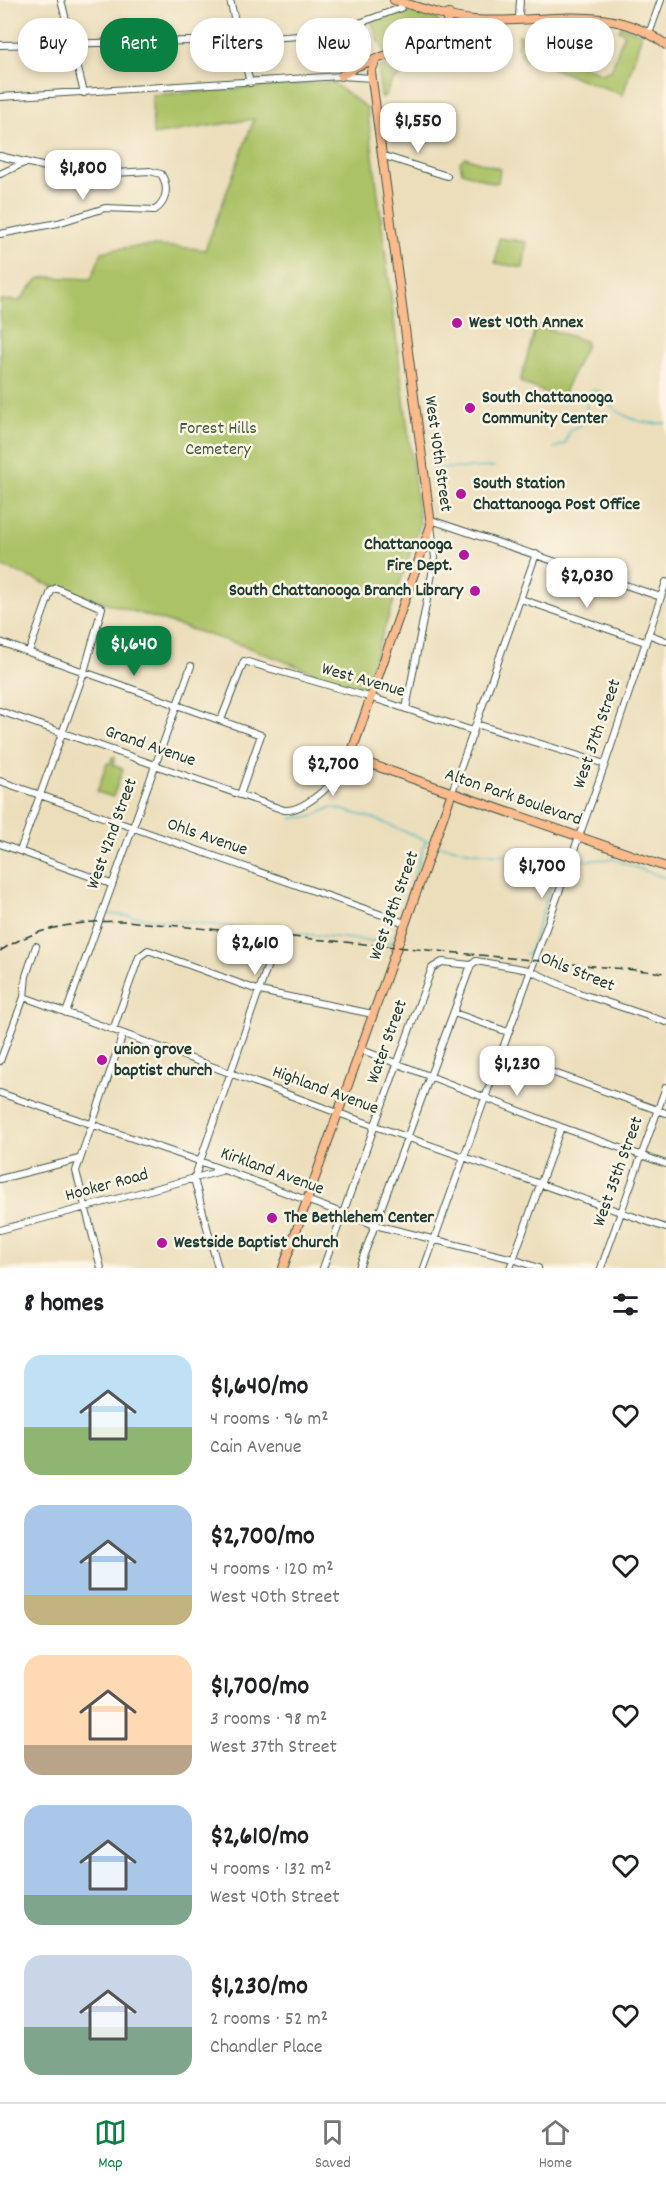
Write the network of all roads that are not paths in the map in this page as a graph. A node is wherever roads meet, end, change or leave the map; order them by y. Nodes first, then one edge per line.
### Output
1 (61, 0) edge
2 (230, 0) edge
3 (394, 0) edge
4 (520, 0) edge
5 (661, 0) edge
6 (408, 2) edge
7 (449, 14) junction
8 (519, 16) junction
9 (66, 18) edge
10 (234, 18) edge
11 (650, 31) junction
12 (284, 37) edge
13 (190, 41) edge
14 (88, 44) edge
15 (0, 45) edge
16 (18, 45) edge
17 (666, 45) edge
18 (375, 62) junction
19 (79, 72) edge
20 (247, 72) edge
21 (341, 76) junction
22 (372, 78) junction
23 (250, 84) junction
24 (84, 93) junction
25 (0, 97) edge
26 (381, 155) junction
27 (0, 156) edge
28 (26, 162) junction
29 (0, 174) edge
30 (447, 176) dead end
31 (0, 234) edge
32 (431, 523) junction
33 (536, 554) junction
34 (666, 582) edge
35 (661, 597) junction
36 (521, 599) junction
37 (648, 634) junction
38 (666, 641) edge
39 (0, 642) edge
40 (645, 642) junction
41 (29, 651) junction
42 (191, 666) dead end
43 (84, 672) junction
44 (370, 698) junction
45 (175, 704) junction
46 (406, 709) junction
47 (0, 711) edge
48 (221, 720) junction
49 (476, 724) junction
50 (473, 731) junction
51 (62, 732) junction
52 (350, 757) junction
53 (604, 764) junction
54 (154, 765) junction
55 (0, 781) edge
56 (452, 792) junction
57 (40, 795) junction
58 (240, 795) junction
59 (291, 810) joint
60 (132, 828) junction
61 (578, 836) junction
62 (0, 844) edge
63 (20, 851) junction
64 (666, 867) edge
65 (111, 884) junction
66 (405, 923) junction
67 (36, 946) dead end
68 (273, 950) dead end
69 (474, 963) junction
70 (530, 970) junction
71 (260, 991) junction
72 (24, 997) junction
73 (66, 1013) junction
74 (454, 1013) junction
75 (373, 1014) junction
76 (666, 1022) edge
77 (113, 1030) junction
78 (508, 1032) junction
79 (123, 1034) junction
80 (362, 1050) junction
81 (501, 1054) junction
82 (0, 1061) edge
83 (396, 1063) junction
84 (230, 1073) junction
85 (431, 1077) junction
86 (666, 1087) edge
87 (0, 1093) edge
88 (484, 1098) junction
89 (658, 1110) junction
90 (338, 1113) junction
91 (666, 1113) edge
92 (374, 1124) junction
93 (92, 1125) junction
94 (561, 1127) junction
95 (407, 1136) junction
96 (464, 1156) junction
97 (641, 1156) junction
98 (79, 1159) junction
99 (199, 1161) junction
100 (666, 1164) edge
101 (221, 1170) junction
102 (0, 1179) edge
103 (194, 1179) junction
104 (540, 1183) junction
105 (308, 1202) junction
106 (85, 1207) junction
107 (621, 1212) junction
108 (342, 1213) junction
109 (375, 1225) junction
110 (666, 1228) edge
111 (0, 1230) edge
112 (434, 1240) junction
113 (513, 1259) junction
114 (101, 1268) edge
115 (218, 1268) edge
116 (283, 1268) edge
117 (322, 1268) edge
118 (359, 1268) edge
119 (424, 1268) edge
120 (510, 1268) edge
121 (538, 1268) edge
122 (601, 1268) edge

1 - 9 street
2 - 10 street
3 - 6 main road
4 - 8 street
5 - 11 street
6 - 7 main road
6 - 12 street
7 - 8 main road
7 - 18 main road
8 - 11 main road
11 - 17 main road
13 - 14 street
15 - 16 street
18 - 21 main road
18 - 22 main road, West 40th Street
19 - 24 street
20 - 23 street
21 - 22 street
21 - 23 street
22 - 26 main road, West 40th Street
23 - 24 street
24 - 25 street
26 - 30 street
26 - 32 main road, West 40th Street
27 - 28 street
28 - 29 street
28 - 31 street
32 - 33 street
32 - 44 main road, West 40th Street
32 - 46 street
33 - 35 street
33 - 36 street, West 38th Street
34 - 35 street, West 37th Street
35 - 37 street, West 37th Street
36 - 40 street
36 - 49 street, West 38th Street
37 - 38 street
37 - 40 street, West 37th Street
39 - 41 street
40 - 53 street, West 37th Street
41 - 43 street
41 - 43 street
42 - 45 street, West 42nd Street
43 - 45 street
43 - 51 street
44 - 46 street, West Avenue
44 - 48 street, West Avenue
44 - 52 main road, West 40th Street
45 - 48 street
45 - 54 street, West 42nd Street
46 - 50 street, West Avenue
47 - 51 street, Grand Avenue
48 - 58 street
49 - 50 street, West 38th Street
49 - 53 street
50 - 56 street, West 38th Street
51 - 54 street, Grand Avenue
51 - 57 street
52 - 56 main road, Alton Park Boulevard
52 - 59 street, West 40th Street
53 - 61 street, West 37th Street
54 - 58 street, Grand Avenue
54 - 60 street, West 42nd Street
55 - 57 street, Ohls Avenue
56 - 61 main road, Alton Park Boulevard
56 - 66 main road, West 38th Street
57 - 60 street, Ohls Avenue
57 - 63 street
58 - 59 street, Grand Avenue
60 - 65 street, West 42nd Street
60 - 66 street, Ohls Avenue
61 - 64 main road, Alton Park Boulevard
61 - 70 street, West 37th Street
62 - 63 street
63 - 65 street
65 - 73 street, West 42nd Street
66 - 75 main road, West 38th Street
67 - 72 street
68 - 71 street
69 - 70 street, Ohls Street
69 - 74 street
69 - 83 street, Water Street
70 - 76 street, Ohls Street
70 - 78 street, West 37th Street
71 - 75 street
71 - 77 street
71 - 84 street
72 - 73 street, Highland Avenue
72 - 82 street
73 - 77 street, Highland Avenue
74 - 78 street
74 - 85 street
75 - 80 main road, West 38th Street
77 - 79 street, Highland Avenue
78 - 81 street, West 37th Street
79 - 84 street, Highland Avenue
79 - 93 street
80 - 83 street
80 - 90 main road, West 38th Street
81 - 88 street, West 37th Street
81 - 89 street
83 - 85 street
83 - 92 street, Water Street
84 - 90 street, Highland Avenue
84 - 99 street
85 - 88 street
85 - 95 street
86 - 89 street, West 35th Street
87 - 93 street, Kirkland Avenue
88 - 94 street
88 - 96 street, West 37th Street
89 - 91 street
89 - 97 street, West 35th Street
90 - 92 street, Highland Avenue
90 - 105 main road, West 38th Street
92 - 95 street, Highland Avenue
92 - 108 street, Water Street
93 - 98 street
93 - 99 street, Kirkland Avenue
94 - 97 street
94 - 104 street
95 - 96 street, Highland Avenue
95 - 109 street
96 - 104 street, Highland Avenue
96 - 112 street, West 37th Street
97 - 100 street
97 - 107 street, West 35th Street
98 - 102 street
98 - 106 street
99 - 101 street, Kirkland Avenue
99 - 103 street
101 - 103 street, Hooker Road
101 - 105 street, Kirkland Avenue
103 - 106 street, Hooker Road
103 - 115 street
104 - 107 street, Highland Avenue
104 - 113 street
105 - 108 street, Kirkland Avenue
105 - 116 main road, West 38th Street
106 - 111 street, Hooker Road
106 - 114 street
107 - 110 street, Highland Avenue
107 - 122 street, West 35th Street
108 - 109 street, Kirkland Avenue
108 - 117 street, Water Street
109 - 112 street, Kirkland Avenue
109 - 118 street
112 - 113 street, Kirkland Avenue
112 - 119 street, West 37th Street
113 - 120 street
113 - 121 street, Kirkland Avenue

